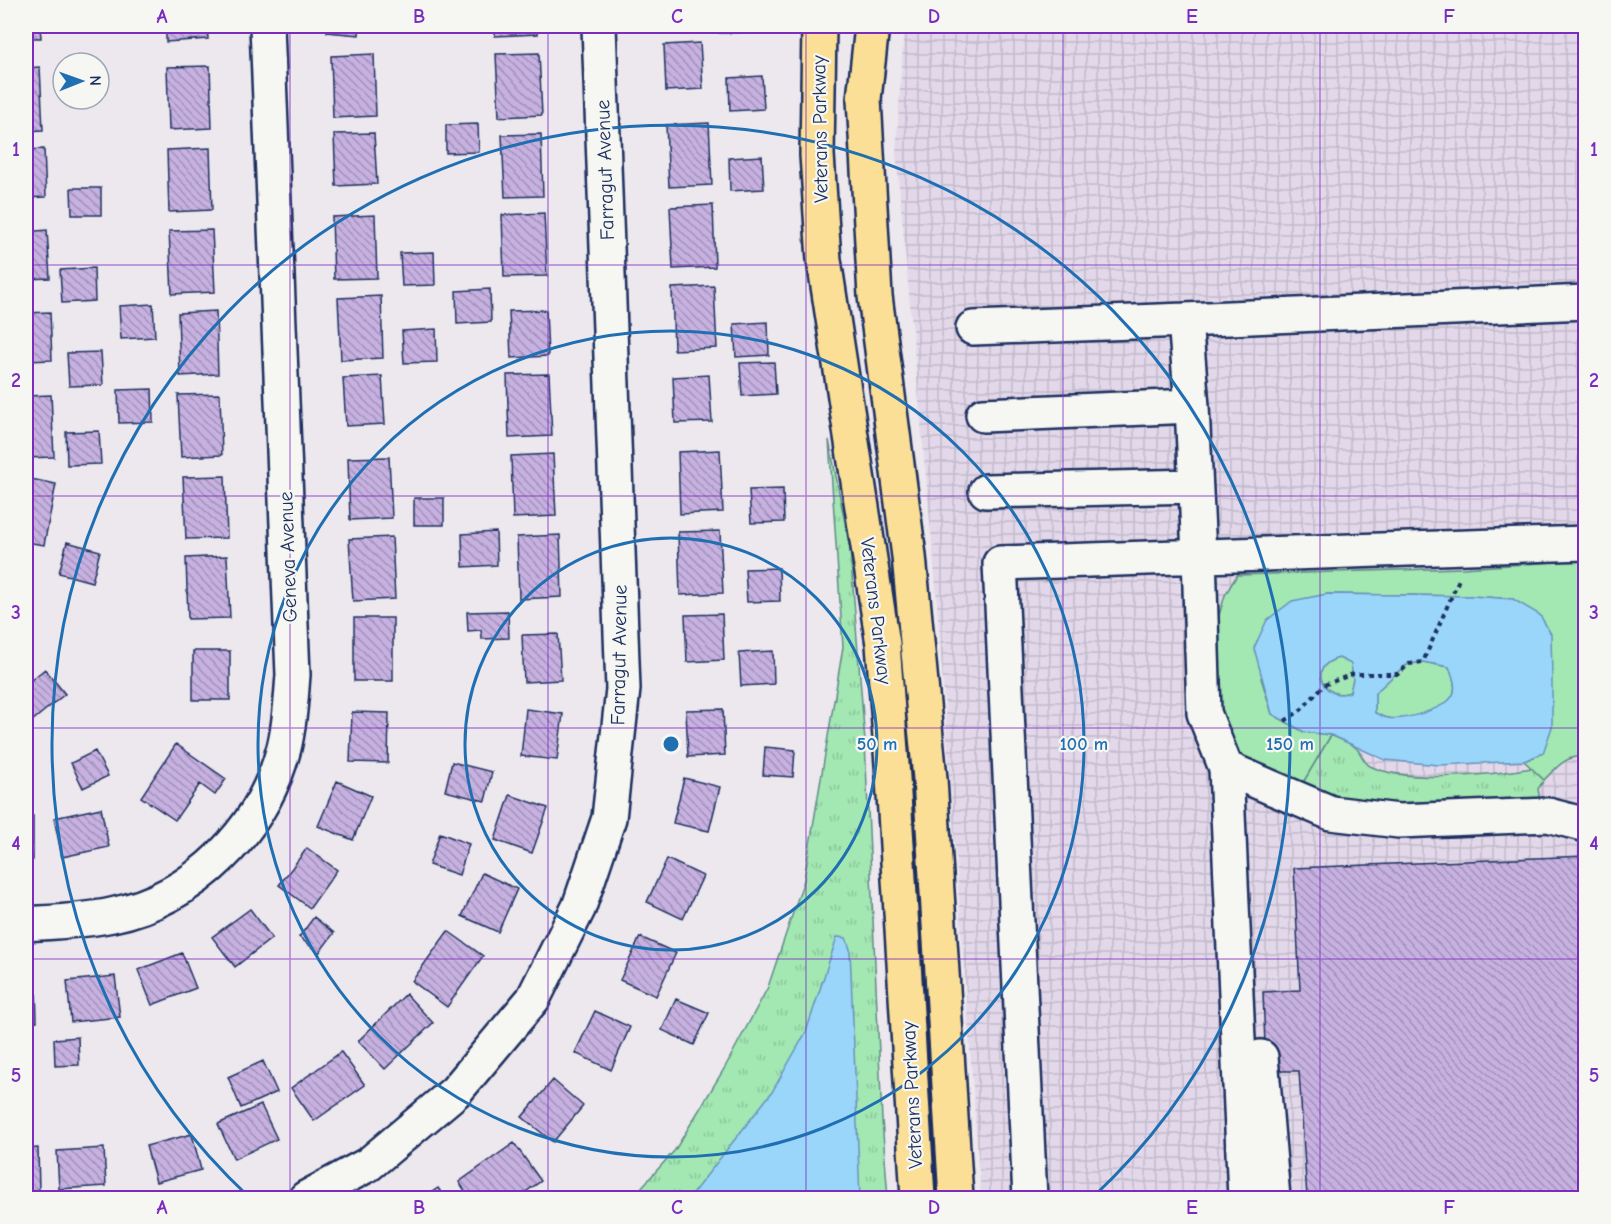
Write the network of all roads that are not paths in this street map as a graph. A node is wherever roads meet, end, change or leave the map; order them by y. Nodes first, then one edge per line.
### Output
1 (267, 26) edge
2 (599, 26) edge
3 (819, 26) edge
4 (872, 26) edge
5 (1586, 302) edge
6 (1185, 320) junction
7 (973, 328) dead end
8 (1192, 406) junction
9 (982, 415) dead end
10 (1195, 486) junction
11 (986, 490) dead end
12 (1586, 543) edge
13 (1199, 555) junction
14 (1226, 768) junction
15 (1586, 825) edge
16 (26, 924) edge
17 (1253, 1176) edge
18 (306, 1198) edge
19 (918, 1198) edge
20 (956, 1198) edge
21 (1030, 1198) edge
22 (1273, 1198) edge

1 - 16 street, Geneva Avenue
2 - 18 street, Farragut Avenue
3 - 19 main road, Veterans Parkway
4 - 20 main road, Veterans Parkway
5 - 6 street
6 - 7 street
6 - 8 street
8 - 9 street
8 - 10 street
10 - 11 street
10 - 13 street
12 - 13 street
13 - 14 street
13 - 21 street
14 - 15 street
14 - 17 street
17 - 22 street

